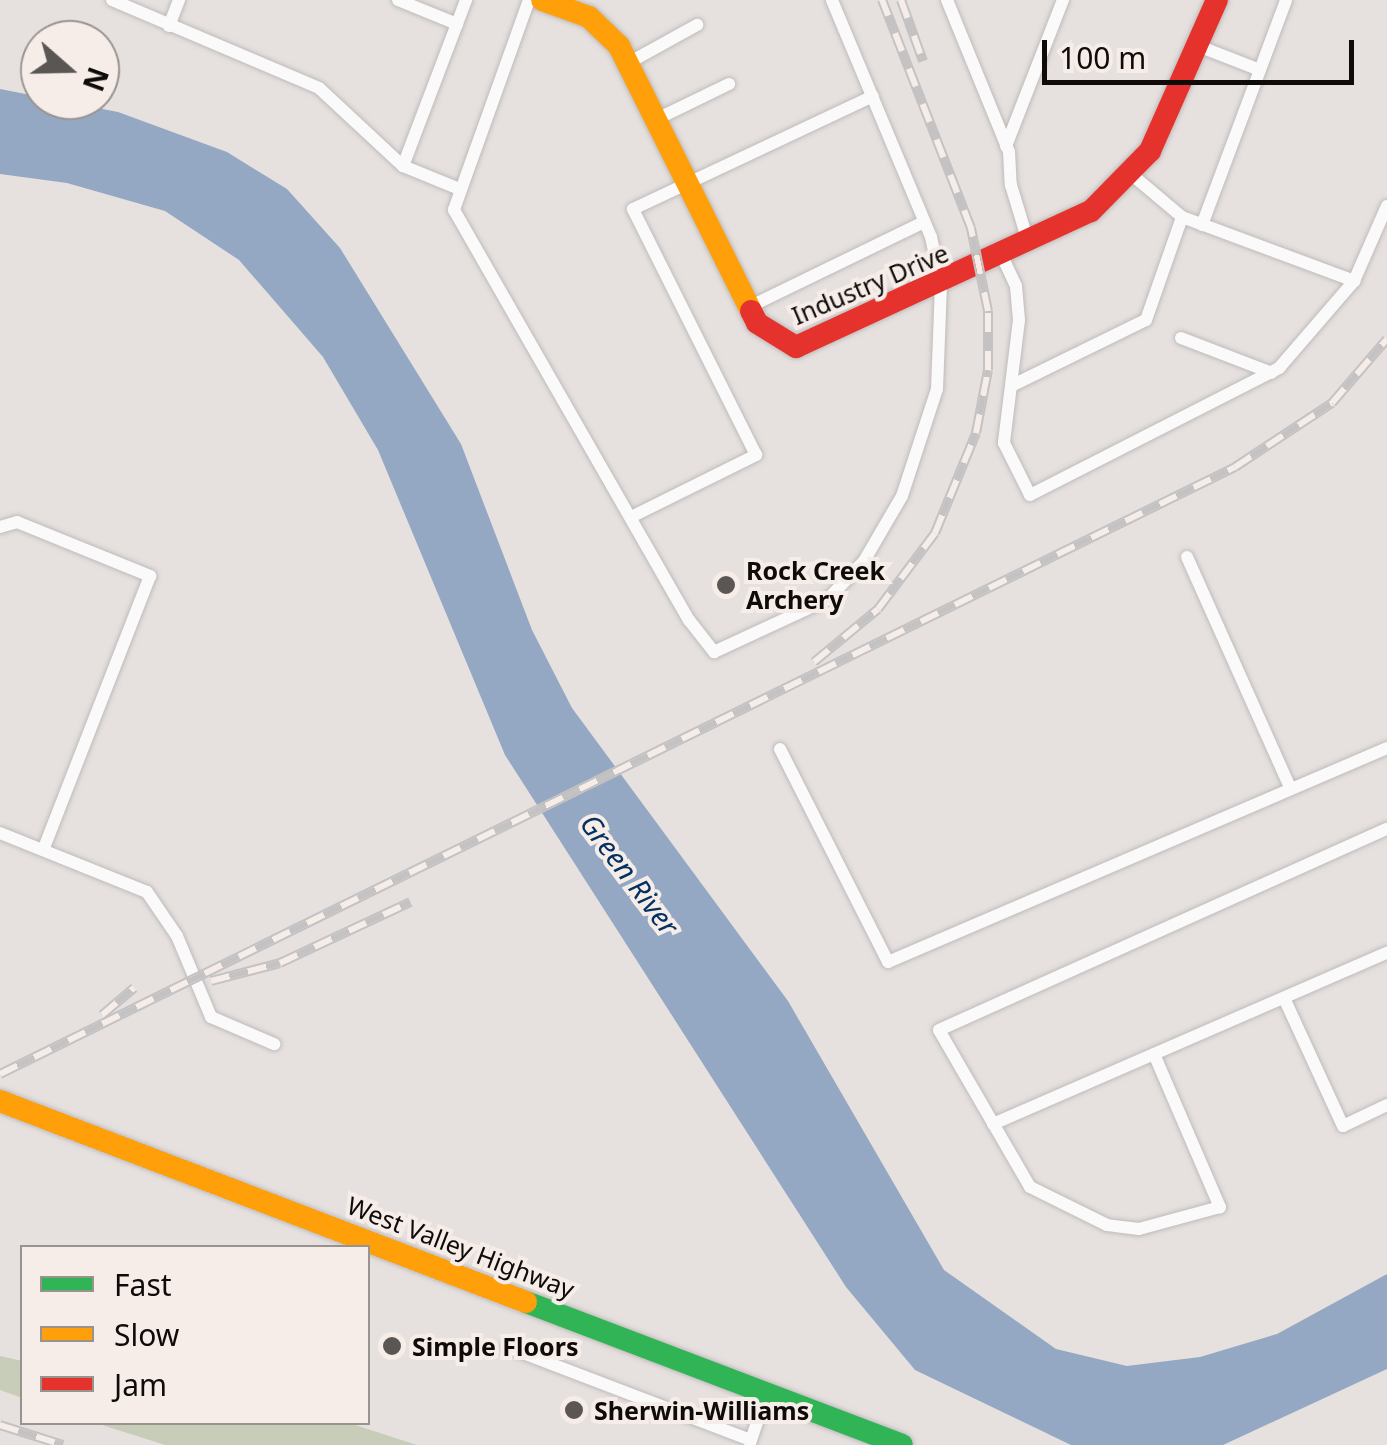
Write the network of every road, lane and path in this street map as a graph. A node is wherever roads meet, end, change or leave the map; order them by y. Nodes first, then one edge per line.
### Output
1 (112, 0) edge
2 (179, 0) edge
3 (398, 0) edge
4 (466, 0) edge
5 (528, 0) edge
6 (542, 0) edge
7 (832, 0) edge
8 (947, 0) edge
9 (1063, 0) edge
10 (1217, 0) edge
11 (1286, 0) edge
12 (457, 24) junction
13 (698, 25) dead end
14 (169, 26) junction
15 (1198, 46) junction
16 (630, 62) junction
17 (1260, 70) junction
18 (728, 84) dead end
19 (873, 96) junction
20 (658, 118) junction
21 (1006, 146) junction
22 (404, 166) junction
23 (1131, 174) junction
24 (689, 181) junction
25 (457, 188) junction
26 (1387, 206) edge
27 (1182, 217) junction
28 (924, 222) junction
29 (1202, 225) junction
30 (1029, 243) junction
31 (1002, 256) junction
32 (1354, 282) junction
33 (942, 284) junction
34 (749, 306) junction
35 (1181, 338) dead end
36 (1272, 373) junction
37 (1011, 386) junction
38 (630, 518) junction
39 (0, 527) edge
40 (1187, 557) dead end
41 (780, 748) dead end
42 (1387, 748) edge
43 (1291, 789) junction
44 (1387, 829) edge
45 (0, 834) edge
46 (43, 850) junction
47 (1387, 953) edge
48 (1284, 998) junction
49 (274, 1044) dead end
50 (1154, 1054) junction
51 (0, 1101) edge
52 (1387, 1105) edge
53 (993, 1124) junction
54 (507, 1347) dead end
55 (767, 1394) junction
56 (750, 1442) edge
57 (902, 1445) edge

1 - 14 lane
2 - 14 lane
3 - 12 lane
4 - 12 lane
5 - 25 lane
6 - 16 street, Industry Drive
7 - 19 lane
8 - 21 lane
9 - 21 lane
10 - 15 street, Industry Drive
11 - 17 lane
12 - 22 lane
13 - 16 lane
14 - 22 lane
15 - 17 lane
15 - 23 street, Industry Drive
16 - 20 street, Industry Drive
17 - 29 lane
18 - 20 lane
19 - 24 lane
19 - 28 lane
20 - 24 street, Industry Drive
21 - 30 lane
22 - 25 lane
23 - 27 lane
23 - 30 street, Industry Drive
24 - 34 street, Industry Drive
24 - 38 lane
25 - 38 lane
26 - 32 lane
27 - 29 lane
27 - 37 lane
28 - 33 lane
28 - 34 lane
29 - 32 lane
30 - 31 street, Industry Drive
31 - 33 street, Industry Drive
31 - 37 lane
32 - 36 lane
33 - 34 street, Industry Drive
33 - 38 lane
35 - 36 lane
36 - 37 lane
39 - 46 lane
40 - 43 lane
41 - 43 lane
42 - 43 lane
44 - 53 lane
45 - 46 lane
46 - 49 lane
47 - 48 lane
48 - 50 lane
48 - 52 lane
50 - 53 lane
50 - 53 lane
51 - 55 street, West Valley Highway
54 - 56 lane
55 - 56 lane
55 - 57 street, West Valley Highway

